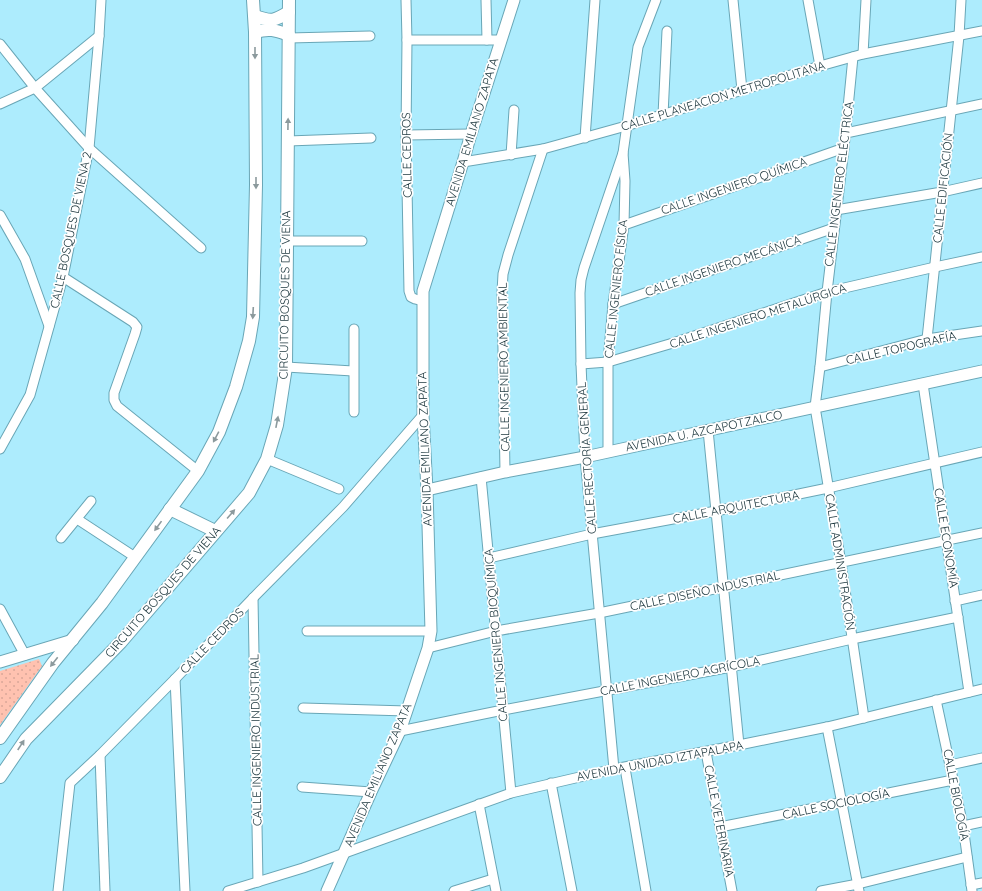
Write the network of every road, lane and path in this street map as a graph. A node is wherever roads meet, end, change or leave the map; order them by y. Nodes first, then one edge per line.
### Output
1 (101, 0) edge
2 (253, 0) edge
3 (406, 0) edge
4 (486, 0) edge
5 (514, 0) edge
6 (595, 0) edge
7 (656, 0) edge
8 (733, 0) edge
9 (808, 0) edge
10 (866, 0) edge
11 (961, 0) edge
12 (289, 6) edge
13 (254, 16) junction
14 (667, 31) dead end
15 (982, 31) edge
16 (255, 32) junction
17 (99, 36) junction
18 (289, 36) junction
19 (370, 36) dead end
20 (959, 36) junction
21 (407, 40) junction
22 (487, 40) junction
23 (500, 40) junction
24 (0, 44) edge
25 (863, 54) junction
26 (854, 57) junction
27 (820, 66) junction
28 (35, 88) junction
29 (742, 90) junction
30 (0, 104) edge
31 (982, 104) edge
32 (514, 110) dead end
33 (951, 110) junction
34 (663, 115) junction
35 (626, 126) junction
36 (846, 133) junction
37 (471, 134) junction
38 (406, 135) junction
39 (371, 138) dead end
40 (585, 138) junction
41 (288, 141) junction
42 (89, 148) junction
43 (844, 148) junction
44 (543, 149) junction
45 (623, 153) junction
46 (511, 155) junction
47 (463, 162) junction
48 (982, 183) edge
49 (942, 192) junction
50 (836, 210) junction
51 (0, 215) edge
52 (624, 225) junction
53 (834, 228) junction
54 (287, 241) junction
55 (362, 241) dead end
56 (201, 248) dead end
57 (982, 258) edge
58 (935, 266) junction
59 (63, 277) junction
60 (827, 292) junction
61 (423, 301) junction
62 (613, 304) junction
63 (49, 326) junction
64 (354, 329) dead end
65 (982, 331) edge
66 (927, 339) junction
67 (608, 362) junction
68 (581, 364) junction
69 (286, 367) junction
70 (820, 367) junction
71 (353, 371) junction
72 (982, 371) edge
73 (923, 384) junction
74 (815, 407) junction
75 (354, 412) dead end
76 (423, 415) junction
77 (708, 430) junction
78 (0, 449) edge
79 (608, 451) junction
80 (982, 452) edge
81 (585, 457) junction
82 (267, 459) junction
83 (934, 464) junction
84 (198, 471) junction
85 (506, 472) junction
86 (481, 477) junction
87 (828, 488) junction
88 (339, 489) dead end
89 (427, 490) junction
90 (91, 501) dead end
91 (170, 509) junction
92 (716, 511) junction
93 (77, 519) junction
94 (215, 531) junction
95 (982, 533) edge
96 (592, 534) junction
97 (61, 538) dead end
98 (946, 540) junction
99 (135, 558) junction
100 (489, 558) junction
101 (841, 563) junction
102 (724, 588) junction
103 (982, 595) edge
104 (253, 598) junction
105 (956, 601) junction
106 (0, 609) edge
107 (599, 613) junction
108 (958, 617) junction
109 (307, 631) dead end
110 (430, 631) junction
111 (496, 631) junction
112 (852, 639) junction
113 (73, 640) junction
114 (428, 648) junction
115 (25, 655) junction
116 (0, 662) edge
117 (731, 667) junction
118 (175, 680) junction
119 (982, 689) edge
120 (606, 691) junction
121 (969, 692) junction
122 (936, 700) junction
123 (303, 708) dead end
124 (503, 710) junction
125 (407, 711) junction
126 (864, 718) junction
127 (827, 727) junction
128 (400, 731) junction
129 (0, 738) edge
130 (738, 745) junction
131 (706, 752) junction
132 (100, 755) junction
133 (982, 758) edge
134 (950, 765) junction
135 (625, 768) junction
136 (614, 770) junction
137 (0, 777) edge
138 (952, 780) junction
139 (552, 783) junction
140 (302, 787) dead end
141 (371, 792) junction
142 (510, 793) junction
143 (842, 803) junction
144 (479, 804) junction
145 (982, 822) edge
146 (963, 826) junction
147 (720, 827) junction
148 (344, 853) junction
149 (967, 857) junction
150 (494, 879) junction
151 (258, 882) junction
152 (982, 883) edge
153 (859, 887) edge
154 (971, 888) edge
155 (58, 891) edge
156 (106, 891) edge
157 (185, 891) edge
158 (228, 891) edge
159 (327, 891) edge
160 (454, 891) edge
161 (496, 891) edge
162 (572, 891) edge
163 (646, 891) edge
164 (732, 891) edge
165 (821, 891) edge

1 - 17 street, CALLE BOSQUES DE VIENA 2
2 - 13 main road
3 - 21 street, CALLE CEDROS
4 - 22 street
5 - 23 street, AVENIDA EMILIANO ZAPATA
6 - 40 street
7 - 35 street, CALLE INGENIERO FÍSICA
8 - 29 street
9 - 27 street
10 - 25 street
11 - 20 street, CALLE EDIFICACIÓN
12 - 13 main road
12 - 18 main road, CIRCUITO BOSQUES DE VIENA
13 - 16 main road
14 - 34 street
15 - 20 street, CALLE PLANEACION METROPOLITANA
16 - 18 main road
16 -> 84 main road
17 - 28 street
17 - 42 street, CALLE BOSQUES DE VIENA 2
18 - 19 street
41 -> 18 main road, CIRCUITO BOSQUES DE VIENA
20 - 25 street, CALLE PLANEACION METROPOLITANA
20 - 33 street, CALLE EDIFICACIÓN
21 - 22 street
21 - 38 street, CALLE CEDROS
22 - 23 street
23 - 37 street, AVENIDA EMILIANO ZAPATA
24 - 28 street
25 - 26 street, CALLE PLANEACION METROPOLITANA
26 - 27 street, CALLE PLANEACION METROPOLITANA
26 - 36 street, CALLE INGENIERO ELÉCTRICA
27 - 29 street, CALLE PLANEACION METROPOLITANA
28 - 30 street
28 - 42 street
29 - 34 street, CALLE PLANEACION METROPOLITANA
31 - 33 street
32 - 46 street
33 - 36 street
33 - 49 street, CALLE EDIFICACIÓN
34 - 35 street, CALLE PLANEACION METROPOLITANA
35 - 40 street, CALLE PLANEACION METROPOLITANA
35 - 45 street, CALLE INGENIERO FÍSICA
36 - 43 street, CALLE INGENIERO ELÉCTRICA
37 - 38 street
37 - 47 street, AVENIDA EMILIANO ZAPATA
38 - 61 street, CALLE CEDROS
39 - 41 street
40 - 44 street, CALLE PLANEACION METROPOLITANA
41 - 54 main road, CIRCUITO BOSQUES DE VIENA
42 - 56 street
42 - 59 street, CALLE BOSQUES DE VIENA 2
43 - 50 street, CALLE INGENIERO ELÉCTRICA
43 - 52 street, CALLE INGENIERO QUÍMICA
44 - 46 street, CALLE PLANEACION METROPOLITANA
44 - 85 street, CALLE INGENIERO AMBIENTAL
45 - 52 street, CALLE INGENIERO FÍSICA
45 - 68 street, CALLE RECTORÍA GENERAL
46 - 47 street, CALLE PLANEACION METROPOLITANA
47 - 61 street, AVENIDA EMILIANO ZAPATA
48 - 49 street
49 - 50 street
49 - 58 street, CALLE EDIFICACIÓN
50 - 53 street, CALLE INGENIERO ELÉCTRICA
51 - 63 street
52 - 62 street, CALLE INGENIERO FÍSICA
53 - 60 street, CALLE INGENIERO ELÉCTRICA
53 - 62 street, CALLE INGENIERO MECÁNICA
54 - 55 street
54 - 69 main road, CIRCUITO BOSQUES DE VIENA
57 - 58 street, CALLE INGENIERO METALÚRGICA
58 - 60 street, CALLE INGENIERO METALÚRGICA
58 - 66 street, CALLE EDIFICACIÓN
59 - 63 street, CALLE BOSQUES DE VIENA 2
59 - 84 street
60 - 67 street, CALLE INGENIERO METALÚRGICA
60 - 70 street, CALLE INGENIERO ELÉCTRICA
61 - 76 street, AVENIDA EMILIANO ZAPATA
62 - 67 street, CALLE INGENIERO FÍSICA
63 - 78 street, CALLE BOSQUES DE VIENA 2
64 - 71 street
65 - 66 street, CALLE TOPOGRAFÍA
66 - 70 street, CALLE TOPOGRAFÍA
67 - 68 street, CALLE INGENIERO METALÚRGICA
67 - 79 street, CALLE INGENIERO FÍSICA
68 - 81 street, CALLE RECTORÍA GENERAL
69 - 71 street
82 -> 69 main road, CIRCUITO BOSQUES DE VIENA
70 - 74 street, CALLE INGENIERO ELÉCTRICA
71 - 75 street
72 - 73 street, AVENIDA U. AZCAPOTZALCO
73 - 74 street, AVENIDA U. AZCAPOTZALCO
73 - 83 street, CALLE ECONOMÍA
74 - 77 street, AVENIDA U. AZCAPOTZALCO
74 - 87 street, CALLE ADMINISTRACIÓN
76 - 89 street, AVENIDA EMILIANO ZAPATA
76 - 104 street, CALLE CEDROS
77 - 79 street, AVENIDA U. AZCAPOTZALCO
77 - 92 street
79 - 81 street, AVENIDA U. AZCAPOTZALCO
80 - 83 street, CALLE ARQUITECTURA
81 - 85 street, AVENIDA U. AZCAPOTZALCO
81 - 96 street, CALLE RECTORÍA GENERAL
82 - 88 street
94 -> 82 main road, CIRCUITO BOSQUES DE VIENA
83 - 87 street, CALLE ARQUITECTURA
83 - 98 street, CALLE ECONOMÍA
84 - 91 main road
85 - 86 street, AVENIDA U. AZCAPOTZALCO
86 - 89 street, AVENIDA U. AZCAPOTZALCO
86 - 100 street, CALLE INGENIERO BIOQUÍMICA
87 - 92 street, CALLE ARQUITECTURA
87 - 101 street, CALLE ADMINISTRACIÓN
89 - 110 street, AVENIDA EMILIANO ZAPATA
90 - 93 street
91 - 94 main road
91 -> 99 main road
92 - 96 street, CALLE ARQUITECTURA
92 - 102 street
93 - 97 street
93 - 99 street
137 -> 94 main road, CIRCUITO BOSQUES DE VIENA
95 - 98 street, CALLE DISEÑO INDUSTRIAL
96 - 100 street, CALLE ARQUITECTURA
96 - 107 street, CALLE RECTORÍA GENERAL
98 - 101 street, CALLE DISEÑO INDUSTRIAL
98 - 105 street, CALLE ECONOMÍA
99 - 113 main road
100 - 111 street, CALLE INGENIERO BIOQUÍMICA
101 - 102 street, CALLE DISEÑO INDUSTRIAL
101 - 112 street, CALLE ADMINISTRACIÓN
102 - 107 street, CALLE DISEÑO INDUSTRIAL
102 - 117 street
103 - 105 street
104 - 118 street, CALLE CEDROS
104 - 151 street, CALLE INGENIERO INDUSTRIAL
105 - 108 street, CALLE ECONOMÍA
106 - 115 street
107 - 111 street, CALLE DISEÑO INDUSTRIAL
107 - 120 street, CALLE RECTORÍA GENERAL
108 - 112 street, CALLE INGENIERO AGRÍCOLA
108 - 121 street, CALLE ECONOMÍA
109 - 110 street
110 - 114 street, AVENIDA EMILIANO ZAPATA
111 - 114 street, CALLE DISEÑO INDUSTRIAL
111 - 124 street, CALLE INGENIERO BIOQUÍMICA
112 - 117 street, CALLE INGENIERO AGRÍCOLA
112 - 126 street, CALLE ADMINISTRACIÓN
113 - 115 street
113 -> 129 main road
114 - 125 street, AVENIDA EMILIANO ZAPATA
115 - 116 street
117 - 120 street, CALLE INGENIERO AGRÍCOLA
117 - 130 street
118 - 132 street, CALLE CEDROS
118 - 157 street
119 - 121 street, AVENIDA UNIDAD IZTAPALAPA
120 - 124 street, CALLE INGENIERO AGRÍCOLA
120 - 136 street, CALLE RECTORÍA GENERAL
121 - 122 street, AVENIDA UNIDAD IZTAPALAPA
122 - 126 street, AVENIDA UNIDAD IZTAPALAPA
122 - 134 street, CALLE BIOLOGÍA
123 - 125 street
124 - 128 street, CALLE INGENIERO AGRÍCOLA
124 - 142 street, CALLE INGENIERO BIOQUÍMICA
125 - 128 street, AVENIDA EMILIANO ZAPATA
126 - 127 street, AVENIDA UNIDAD IZTAPALAPA
127 - 130 street, AVENIDA UNIDAD IZTAPALAPA
127 - 143 street
128 - 141 street, AVENIDA EMILIANO ZAPATA
130 - 131 street, AVENIDA UNIDAD IZTAPALAPA
131 - 135 street, AVENIDA UNIDAD IZTAPALAPA
131 - 147 street, CALLE VETERINARIA
132 - 155 street, CALLE CEDROS
132 - 156 street
133 - 134 street
134 - 138 street, CALLE BIOLOGÍA
135 - 136 street, AVENIDA UNIDAD IZTAPALAPA
135 - 163 street
136 - 139 street, AVENIDA UNIDAD IZTAPALAPA
138 - 143 street, CALLE SOCIOLOGÍA
138 - 146 street, CALLE BIOLOGÍA
139 - 142 street, AVENIDA UNIDAD IZTAPALAPA
139 - 162 street
140 - 141 street
141 - 148 street, AVENIDA EMILIANO ZAPATA
142 - 144 street, AVENIDA UNIDAD IZTAPALAPA
143 - 147 street, CALLE SOCIOLOGÍA
143 - 153 street
144 - 148 street, AVENIDA UNIDAD IZTAPALAPA
144 - 150 street
145 - 146 street
146 - 149 street, CALLE BIOLOGÍA
147 - 164 street, CALLE VETERINARIA
148 - 151 street, AVENIDA UNIDAD IZTAPALAPA
148 - 159 street, AVENIDA EMILIANO ZAPATA
149 - 153 street
149 - 154 street, CALLE BIOLOGÍA
150 - 160 street
150 - 161 street
151 - 158 street, AVENIDA UNIDAD IZTAPALAPA
152 - 154 street
153 - 165 street

